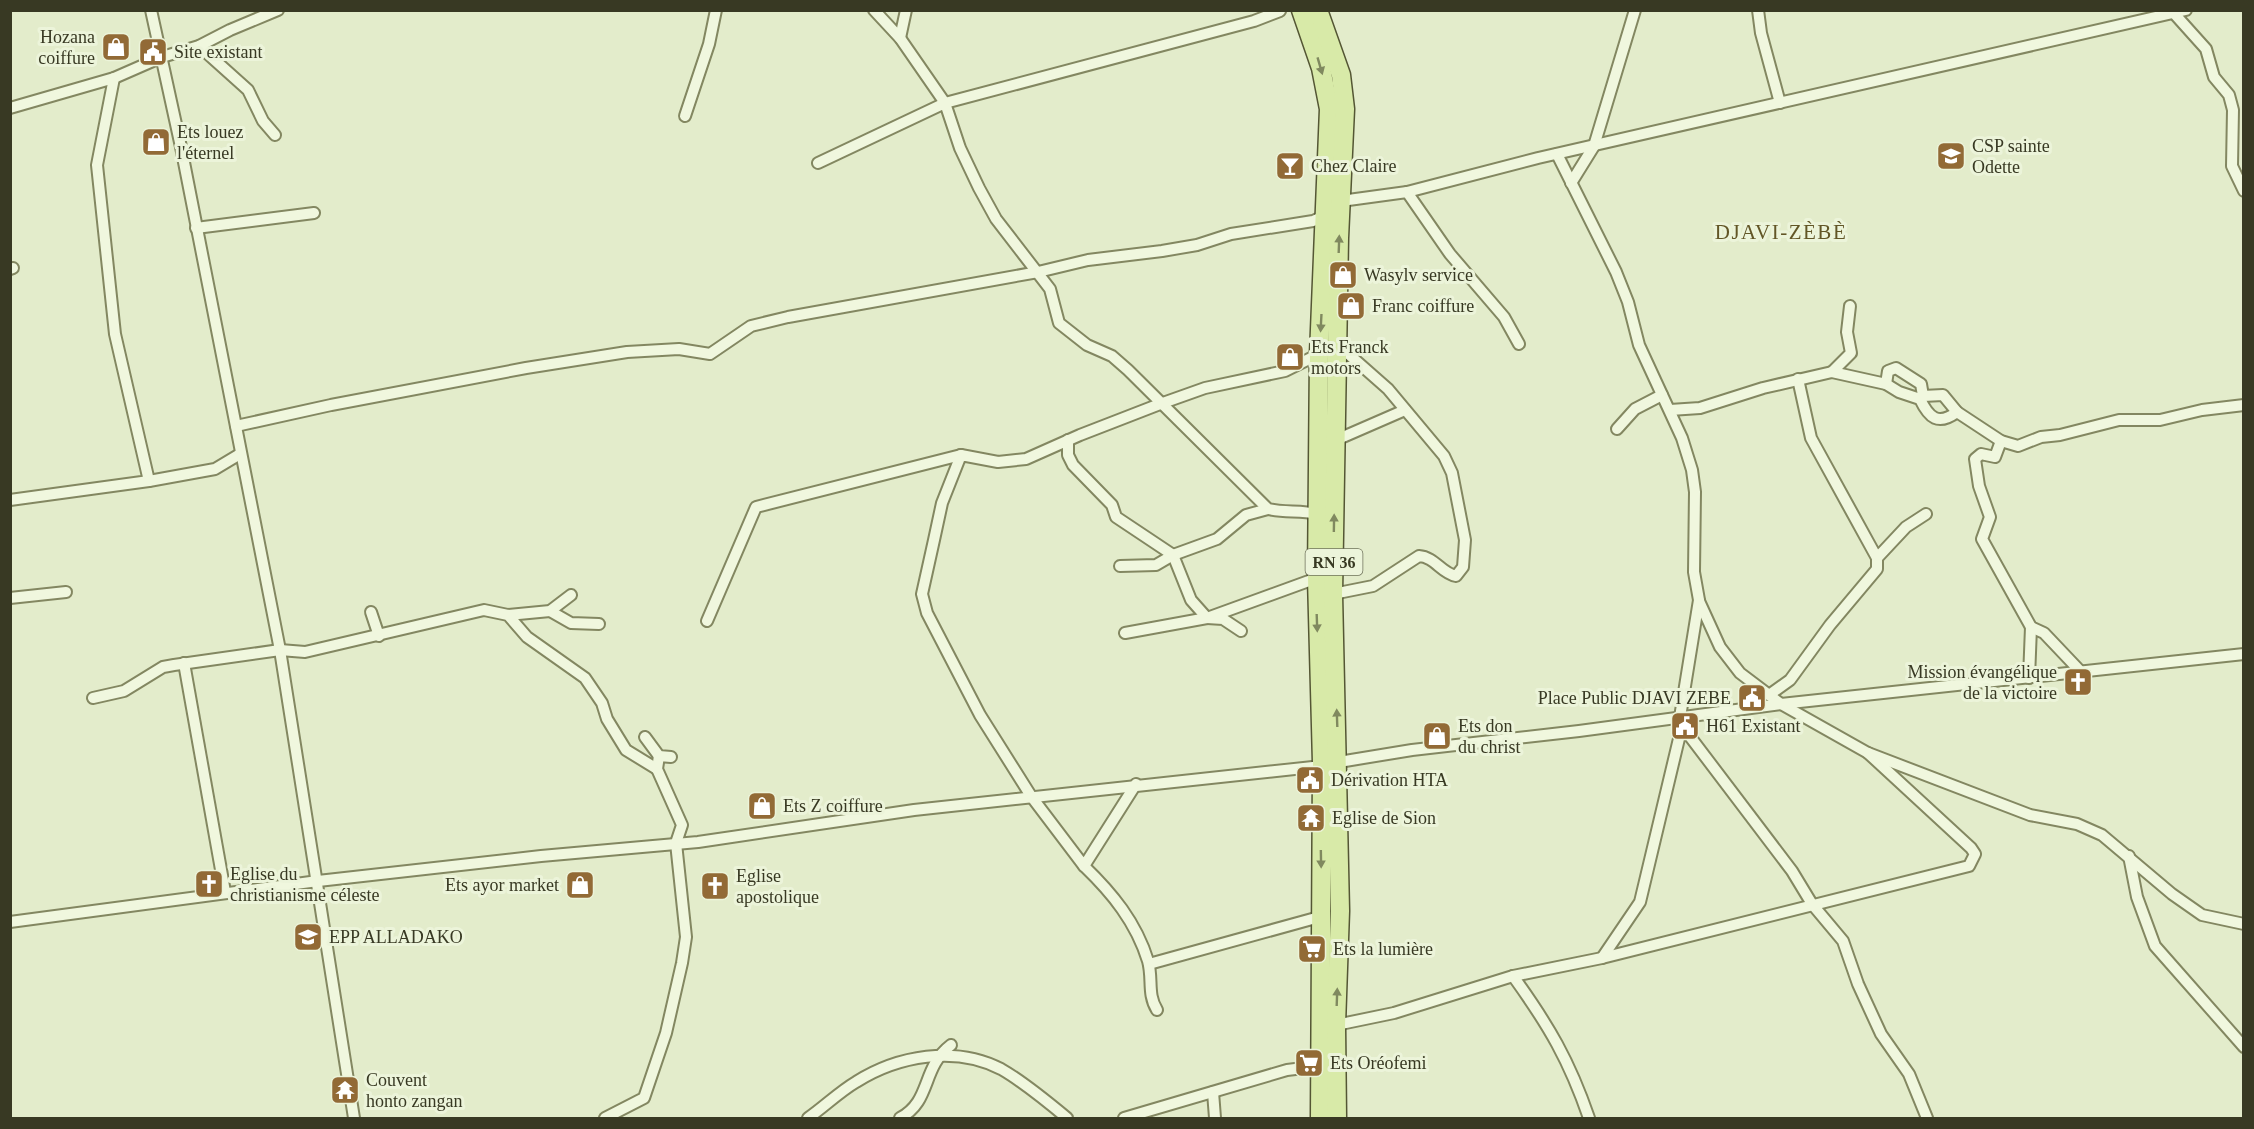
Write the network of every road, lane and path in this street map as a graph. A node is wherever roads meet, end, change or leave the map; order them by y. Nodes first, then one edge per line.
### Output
1 (151, 10) edge
2 (278, 10) edge
3 (716, 10) edge
4 (874, 10) edge
5 (906, 10) edge
6 (1301, 10) edge
7 (1318, 10) edge
8 (1635, 10) edge
9 (1758, 10) edge
10 (2186, 10) edge
11 (1280, 11) edge
12 (2171, 12) edge
13 (248, 16) edge
14 (900, 38) junction
15 (199, 46) junction
16 (162, 57) junction
17 (114, 78) junction
18 (945, 103) junction
19 (1780, 103) junction
20 (10, 108) edge
21 (685, 116) dead end
22 (275, 135) dead end
23 (1594, 146) junction
24 (1557, 154) junction
25 (818, 163) dead end
26 (1571, 183) junction
27 (2244, 191) edge
28 (1407, 192) junction
29 (1341, 201) junction
30 (314, 213) dead end
31 (1326, 215) junction
32 (196, 228) junction
33 (1038, 272) junction
34 (1850, 306) dead end
35 (1337, 344) junction
36 (1519, 344) dead end
37 (1319, 354) junction
38 (1832, 372) junction
39 (1798, 379) junction
40 (1886, 384) junction
41 (1662, 395) junction
42 (1922, 398) junction
43 (1160, 404) junction
44 (2244, 405) edge
45 (1406, 410) junction
46 (1670, 410) junction
47 (1957, 412) junction
48 (236, 426) junction
49 (1617, 429) dead end
50 (1068, 440) junction
51 (1336, 440) junction
52 (2001, 441) junction
53 (240, 454) junction
54 (962, 455) junction
55 (149, 481) junction
56 (10, 500) edge
57 (1268, 509) junction
58 (1317, 514) junction
59 (1926, 514) dead end
60 (1173, 555) junction
61 (1877, 558) junction
62 (1120, 566) dead end
63 (1317, 578) junction
64 (66, 592) dead end
65 (1333, 594) junction
66 (571, 595) dead end
67 (10, 598) edge
68 (1699, 600) junction
69 (550, 611) junction
70 (371, 612) dead end
71 (508, 615) junction
72 (1207, 618) junction
73 (707, 621) dead end
74 (599, 624) dead end
75 (2031, 627) junction
76 (1241, 631) dead end
77 (1125, 633) dead end
78 (379, 636) junction
79 (280, 650) junction
80 (2244, 654) edge
81 (184, 663) junction
82 (2081, 672) junction
83 (2029, 678) junction
84 (1769, 695) junction
85 (93, 698) dead end
86 (1781, 704) junction
87 (1681, 722) junction
88 (645, 737) dead end
89 (1868, 753) junction
90 (659, 756) junction
91 (671, 757) dead end
92 (1330, 764) junction
93 (657, 769) junction
94 (1136, 784) junction
95 (1031, 796) junction
96 (676, 843) junction
97 (2129, 856) junction
98 (1084, 866) junction
99 (318, 881) junction
100 (225, 892) junction
101 (1812, 904) junction
102 (1323, 916) junction
103 (10, 922) edge
104 (2244, 924) edge
105 (1602, 958) junction
106 (1149, 964) junction
107 (1513, 976) junction
108 (1157, 1010) dead end
109 (1336, 1025) junction
110 (951, 1045) dead end
111 (2244, 1047) edge
112 (937, 1055) junction
113 (1320, 1066) junction
114 (1212, 1092) junction
115 (820, 1110) junction
116 (1129, 1118) edge
117 (354, 1119) edge
118 (605, 1119) edge
119 (808, 1119) edge
120 (830, 1119) edge
121 (900, 1119) edge
122 (1067, 1119) edge
123 (1215, 1119) edge
124 (1320, 1119) edge
125 (1337, 1119) edge
126 (1589, 1119) edge
127 (1927, 1119) edge

1 - 16 street
2 - 13 street
3 - 21 street
4 - 14 street
5 - 14 street
6 -> 31 main road, RN 36
7 - 29 main road, RN 36
8 - 23 street
9 - 19 street
10 - 12 street
11 - 18 street
12 - 19 street
12 - 27 street
13 - 15 street
14 - 18 street
15 - 16 street
15 - 22 street
16 - 17 street
16 - 32 street
17 - 20 street
17 - 55 street
18 - 25 street
18 - 33 street
19 - 23 street
23 - 24 street
23 - 26 street
24 - 26 street
24 - 28 street
26 - 41 street
28 - 29 street
28 - 36 street
35 -> 29 main road, RN 36
30 - 32 street
31 - 33 street
31 -> 37 main road, RN 36
32 - 48 street
33 - 43 street
33 - 48 street
34 - 38 street
35 - 45 street
35 - 51 main road, RN 36
37 - 43 street
37 - 58 main road, RN 36
38 - 39 street
38 - 40 street
39 - 46 street
39 - 61 street
40 - 42 street
40 - 42 street
41 - 46 street
41 - 49 street
42 - 47 street
42 - 47 street
43 - 50 street
43 - 57 street
44 - 52 street
45 - 51 street
45 - 65 street
46 - 68 street
47 - 52 street
48 - 53 street
50 - 54 street
50 - 60 street
65 -> 51 main road, RN 36
52 - 75 street
53 - 55 street
53 - 79 street
54 - 73 street
54 - 95 street
55 - 56 street
57 - 58 street
57 - 60 street
58 - 63 main road, RN 36
59 - 61 street
60 - 62 street
60 - 72 street
61 - 84 street
63 - 72 street
63 -> 92 main road, RN 36
64 - 67 street
92 -> 65 main road, RN 36
66 - 69 street
68 - 84 street
68 - 87 street
69 - 71 street
69 - 74 street
70 - 78 street
71 - 78 street
71 - 93 street
72 - 76 street
72 - 77 street
75 - 82 street
75 - 83 street
78 - 79 street
79 - 81 street
79 - 99 street
80 - 82 street
81 - 85 street
81 - 100 street
82 - 83 street
83 - 86 street
84 - 86 street
86 - 87 street
86 - 89 street
87 - 92 street
87 - 101 street
87 - 105 street
88 - 90 street
89 - 97 street
89 - 101 street
90 - 91 street
90 - 93 street
92 - 94 street
92 -> 102 main road, RN 36
109 -> 92 main road, RN 36
93 - 96 street
94 - 95 street
94 - 98 street
95 - 96 street
95 - 98 street
96 - 99 street
96 - 118 street
97 - 104 street
97 - 111 street
98 - 106 street
99 - 100 street
99 - 117 street
100 - 103 street
101 - 105 street
101 - 127 street
102 - 106 street
102 - 113 main road, RN 36
105 - 107 street
106 - 108 street
107 - 109 street
107 - 126 street
109 - 125 main road, RN 36
110 - 112 street
112 - 115 street
112 - 121 street
112 - 122 street
113 - 114 street
113 - 124 main road, RN 36
114 - 116 street
114 - 123 street
115 - 119 street
115 - 120 street

